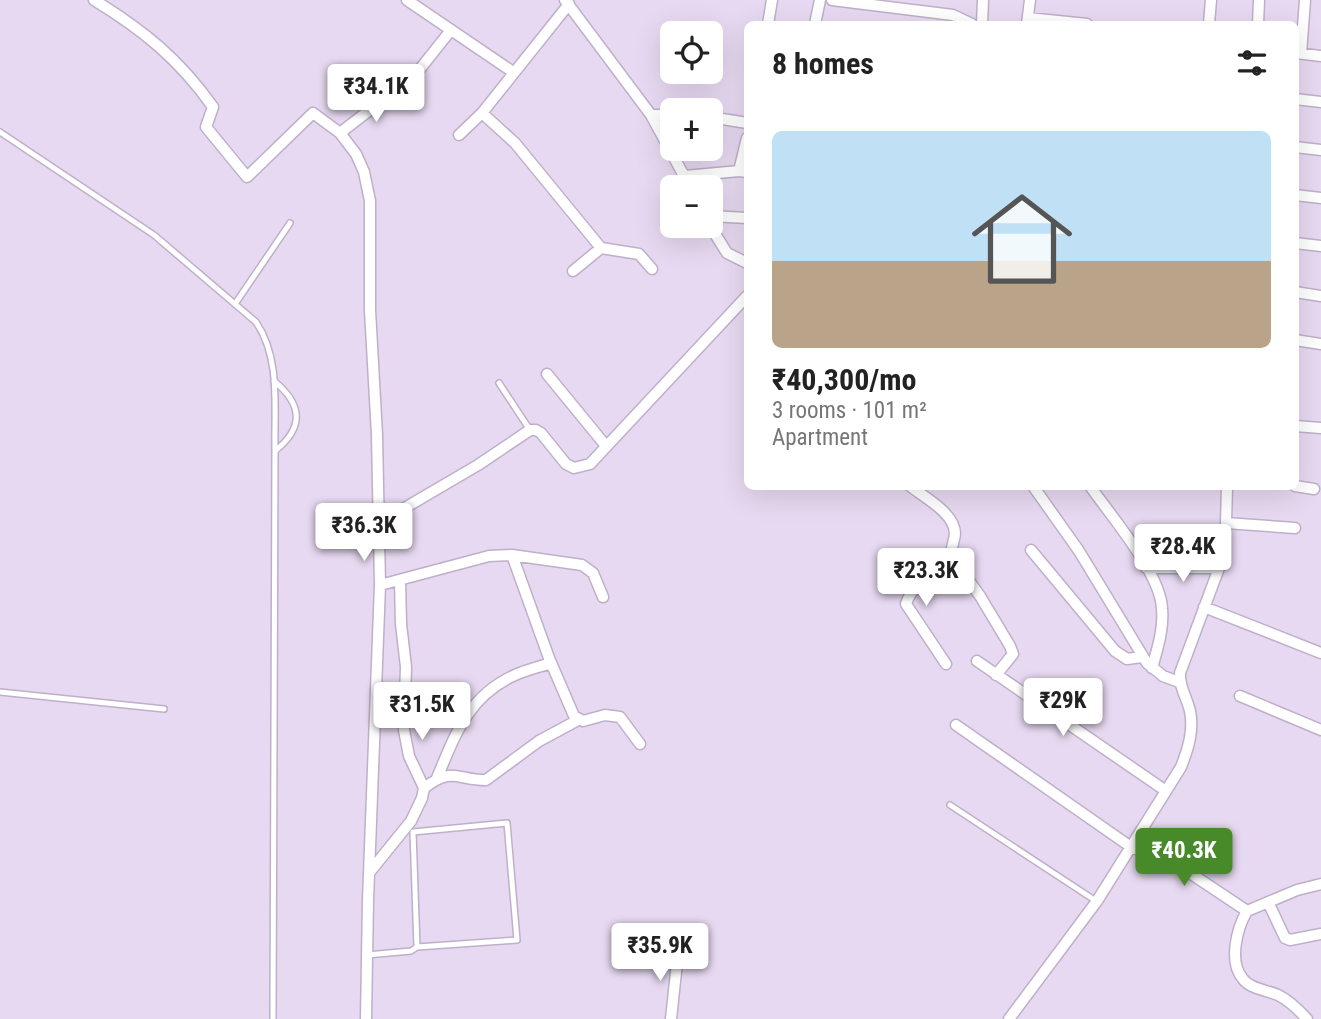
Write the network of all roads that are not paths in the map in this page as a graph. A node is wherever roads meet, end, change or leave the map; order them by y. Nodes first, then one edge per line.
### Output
1 (94, 0) edge
2 (407, 0) edge
3 (772, 0) edge
4 (820, 0) edge
5 (832, 0) edge
6 (983, 0) edge
7 (1030, 0) edge
8 (1210, 0) edge
9 (1259, 0) edge
10 (1305, 0) edge
11 (567, 2) edge
12 (768, 21) edge
13 (816, 21) edge
14 (966, 21) edge
15 (982, 21) edge
16 (1028, 21) edge
17 (1209, 21) edge
18 (1258, 21) edge
19 (452, 30) junction
20 (1299, 45) edge
21 (1299, 53) edge
22 (1321, 56) edge
23 (513, 72) junction
24 (1299, 99) edge
25 (1321, 102) edge
26 (482, 113) junction
27 (652, 115) junction
28 (660, 115) edge
29 (723, 119) edge
30 (744, 123) edge
31 (0, 132) edge
32 (340, 132) junction
33 (459, 135) dead end
34 (1299, 147) edge
35 (1321, 150) edge
36 (743, 172) edge
37 (684, 175) edge
38 (700, 175) edge
39 (1299, 195) edge
40 (1321, 198) edge
41 (723, 217) edge
42 (744, 218) edge
43 (290, 223) dead end
44 (718, 238) edge
45 (1299, 243) edge
46 (1321, 246) edge
47 (601, 247) junction
48 (744, 262) edge
49 (652, 269) dead end
50 (573, 271) dead end
51 (1299, 293) edge
52 (1321, 296) edge
53 (744, 299) edge
54 (235, 303) junction
55 (1299, 341) edge
56 (1321, 344) edge
57 (547, 374) dead end
58 (274, 381) junction
59 (499, 383) dead end
60 (1299, 426) edge
61 (1321, 428) edge
62 (530, 430) junction
63 (606, 446) junction
64 (275, 451) junction
65 (1299, 487) edge
66 (1314, 489) dead end
67 (915, 490) edge
68 (1035, 490) edge
69 (1093, 490) edge
70 (1227, 490) edge
71 (379, 523) junction
72 (1226, 523) junction
73 (1295, 528) dead end
74 (1031, 550) dead end
75 (512, 555) junction
76 (951, 556) junction
77 (1146, 568) junction
78 (1219, 568) junction
79 (400, 580) junction
80 (380, 585) junction
81 (603, 597) dead end
82 (1204, 607) junction
83 (1321, 653) edge
84 (1142, 657) junction
85 (978, 661) dead end
86 (551, 663) junction
87 (946, 664) dead end
88 (1152, 668) junction
89 (996, 675) junction
90 (1179, 682) junction
91 (0, 692) edge
92 (1240, 696) dead end
93 (164, 709) dead end
94 (578, 720) junction
95 (956, 725) dead end
96 (1321, 730) edge
97 (640, 744) dead end
98 (437, 778) junction
99 (424, 788) junction
100 (1166, 791) junction
101 (950, 805) dead end
102 (1131, 847) junction
103 (369, 873) junction
104 (1321, 884) edge
105 (1097, 901) junction
106 (1268, 902) junction
107 (1247, 911) junction
108 (1321, 933) edge
109 (417, 947) junction
110 (678, 953) dead end
111 (368, 955) junction
112 (273, 1019) edge
113 (366, 1019) edge
114 (671, 1019) edge
115 (1009, 1019) edge
116 (1307, 1019) edge

1 - 32 street
2 - 19 street
3 - 12 street
4 - 13 street
5 - 14 street
6 - 15 street
7 - 16 street
8 - 17 street
9 - 18 street
10 - 20 street
11 - 23 street
11 - 27 street
19 - 23 street
19 - 32 street
21 - 22 street
23 - 26 street
24 - 25 street
26 - 33 street
26 - 47 street
27 - 28 street
27 - 37 street
29 - 30 street
31 - 54 lane
32 - 71 street
34 - 35 street
36 - 38 street
39 - 40 street
41 - 42 street
43 - 54 lane
44 - 48 street
45 - 46 street
47 - 49 street
47 - 50 street
51 - 52 street
53 - 63 street
54 - 58 lane
55 - 56 street
57 - 63 street
58 - 64 lane
58 - 64 lane
59 - 62 lane
60 - 61 street
62 - 63 street
62 - 71 street
64 - 112 lane
65 - 66 street
67 - 76 street
68 - 84 street
69 - 77 street
70 - 72 street
71 - 80 street
72 - 73 street
72 - 78 street
74 - 84 street
75 - 79 street
75 - 81 street
75 - 86 street
76 - 87 street
76 - 89 street
77 - 78 street
77 - 88 street
78 - 82 street
79 - 80 street
79 - 99 street
80 - 103 street
82 - 83 street
82 - 90 street
84 - 88 street
85 - 89 street
86 - 94 street
86 - 98 street
88 - 90 street
89 - 100 street
90 - 100 street
91 - 93 lane
92 - 96 street
94 - 97 street
94 - 98 street
95 - 102 street
98 - 99 street
99 - 103 street
100 - 102 street
101 - 105 lane
102 - 105 street
102 - 107 street
103 - 111 street
104 - 106 street
105 - 115 street
106 - 107 street
106 - 108 street
107 - 116 street
109 - 109 lane
109 - 111 lane
110 - 114 street
111 - 113 street

